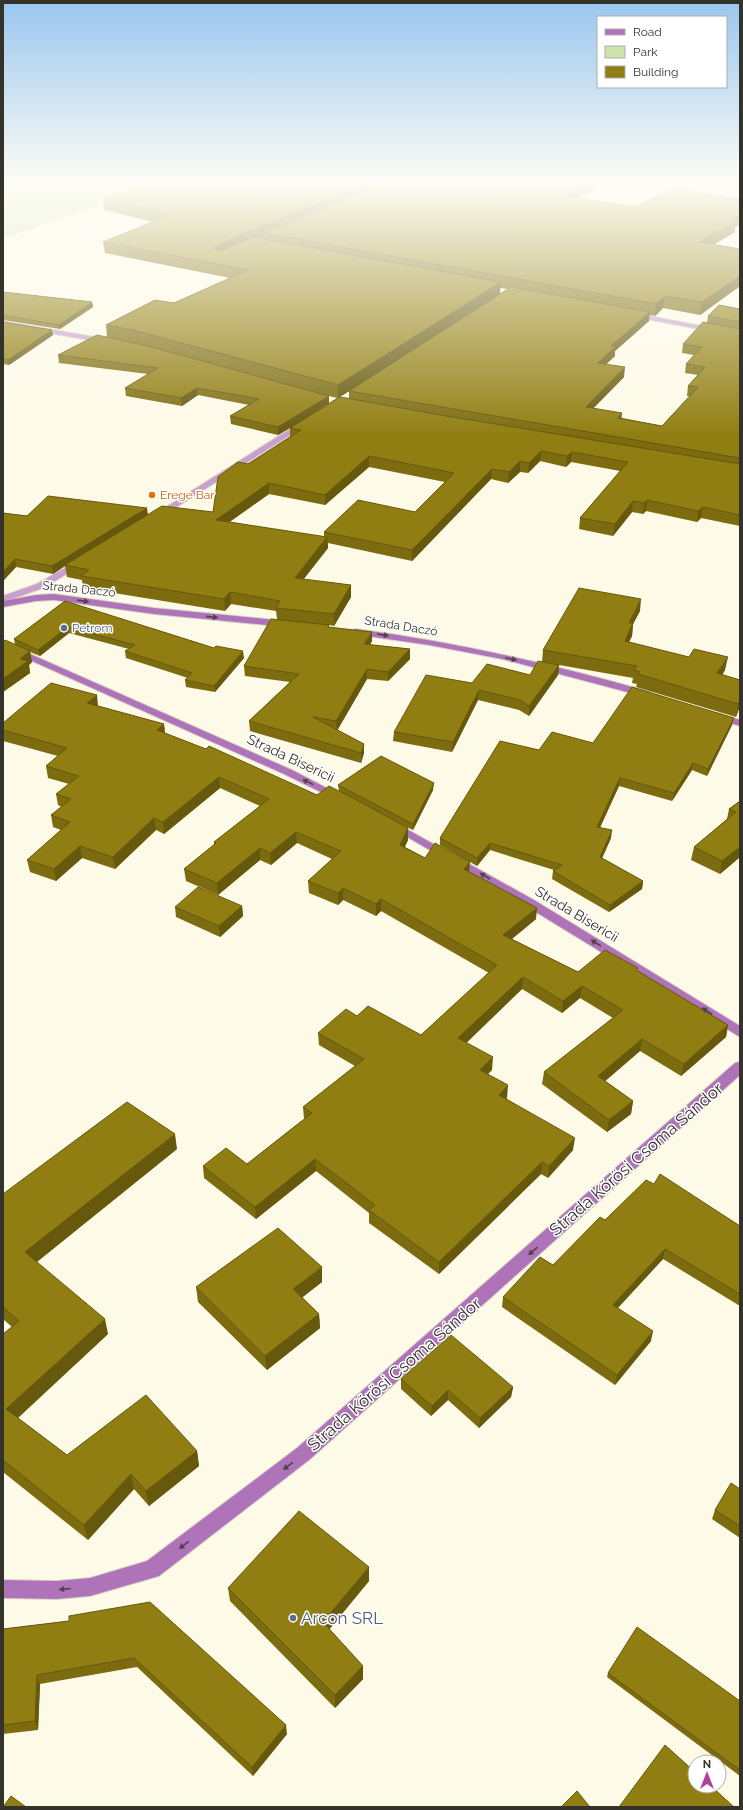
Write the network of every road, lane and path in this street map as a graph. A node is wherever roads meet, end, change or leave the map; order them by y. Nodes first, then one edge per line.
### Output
1 (626, 314) edge
2 (3, 323) edge
3 (740, 335) edge
4 (116, 343) edge
5 (312, 419) edge
6 (151, 519) edge
7 (84, 560) edge
8 (3, 599) edge
9 (3, 604) edge
10 (297, 625) edge
11 (343, 630) edge
12 (3, 645) edge
13 (656, 696) edge
14 (706, 712) edge
15 (740, 723) edge
16 (350, 802) edge
17 (383, 820) edge
18 (740, 1032) edge
19 (740, 1067) edge
20 (3, 1589) edge

1 - 3 street
2 - 4 street
5 - 6 street
7 - 8 street
9 -> 10 street, Strada Daczó
11 -> 13 street, Strada Daczó
16 -> 12 street, Strada Bisericii
14 - 15 street
18 -> 17 street, Strada Bisericii
19 -> 20 street, Strada Kőrösi Csoma Sándor

